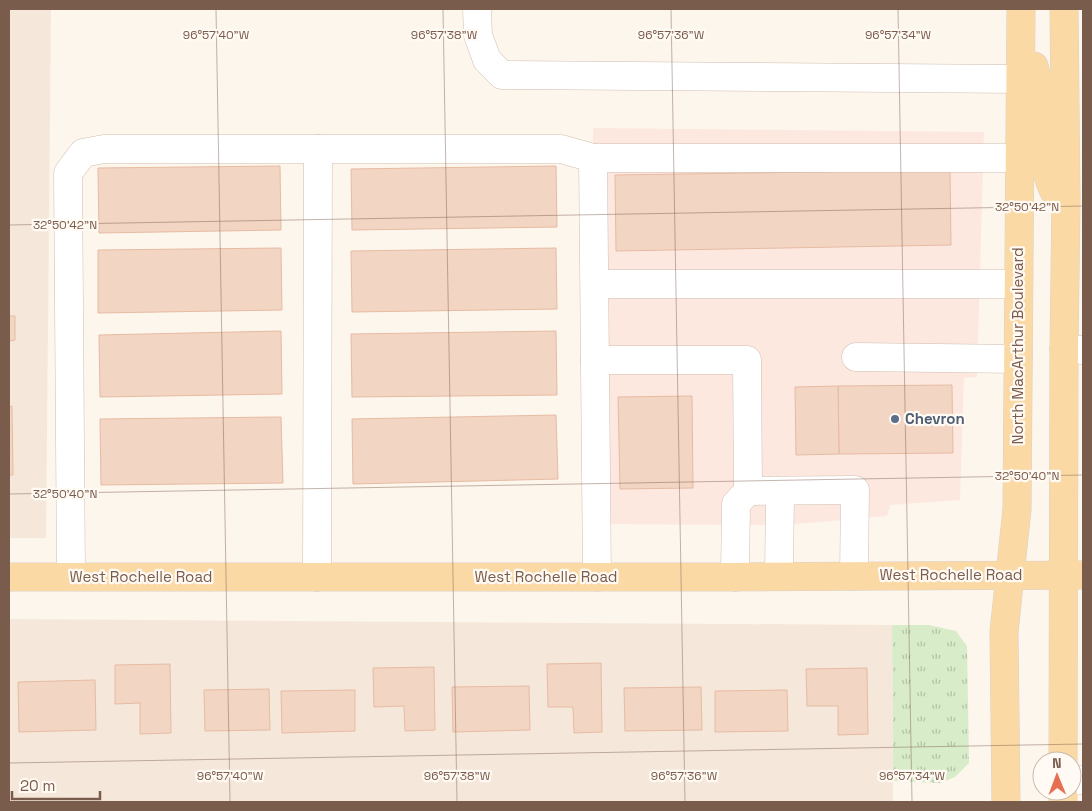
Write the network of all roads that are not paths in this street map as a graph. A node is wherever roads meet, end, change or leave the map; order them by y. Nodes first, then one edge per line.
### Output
1 (477, 9) edge
2 (1064, 9) edge
3 (1021, 11) edge
4 (1020, 79) junction
5 (318, 149) junction
6 (593, 158) junction
7 (1019, 158) junction
8 (1075, 199) edge
9 (595, 284) junction
10 (1018, 284) junction
11 (1073, 349) edge
12 (856, 357) dead end
13 (1018, 359) junction
14 (595, 360) junction
15 (748, 491) junction
16 (780, 491) junction
17 (1010, 575) junction
18 (1073, 575) edge
19 (9, 576) edge
20 (72, 576) junction
21 (597, 576) junction
22 (736, 576) junction
23 (779, 576) junction
24 (854, 576) junction
25 (316, 577) junction
26 (1064, 751) edge
27 (1006, 802) edge

1 - 4 lane
2 - 8 main road
3 - 4 main road, North MacArthur Boulevard
3 - 8 main road
4 - 7 main road, North MacArthur Boulevard
5 - 6 lane
5 - 20 lane
5 - 25 lane
6 - 7 lane
6 - 9 lane
7 - 10 main road, North MacArthur Boulevard
8 - 11 main road
9 - 10 lane
9 - 14 lane
10 - 13 main road, North MacArthur Boulevard
11 - 18 main road
12 - 13 lane
13 - 17 main road, North MacArthur Boulevard
14 - 15 lane
14 - 21 lane
15 - 16 lane
15 - 22 lane
16 - 23 lane
16 - 24 lane
17 - 18 main road, West Rochelle Road
17 - 24 main road, West Rochelle Road
17 - 27 main road, North MacArthur Boulevard
18 - 26 main road
19 - 20 main road, West Rochelle Road
20 - 25 main road, West Rochelle Road
21 - 22 main road, West Rochelle Road
21 - 25 main road, West Rochelle Road
22 - 23 main road, West Rochelle Road
23 - 24 main road, West Rochelle Road

